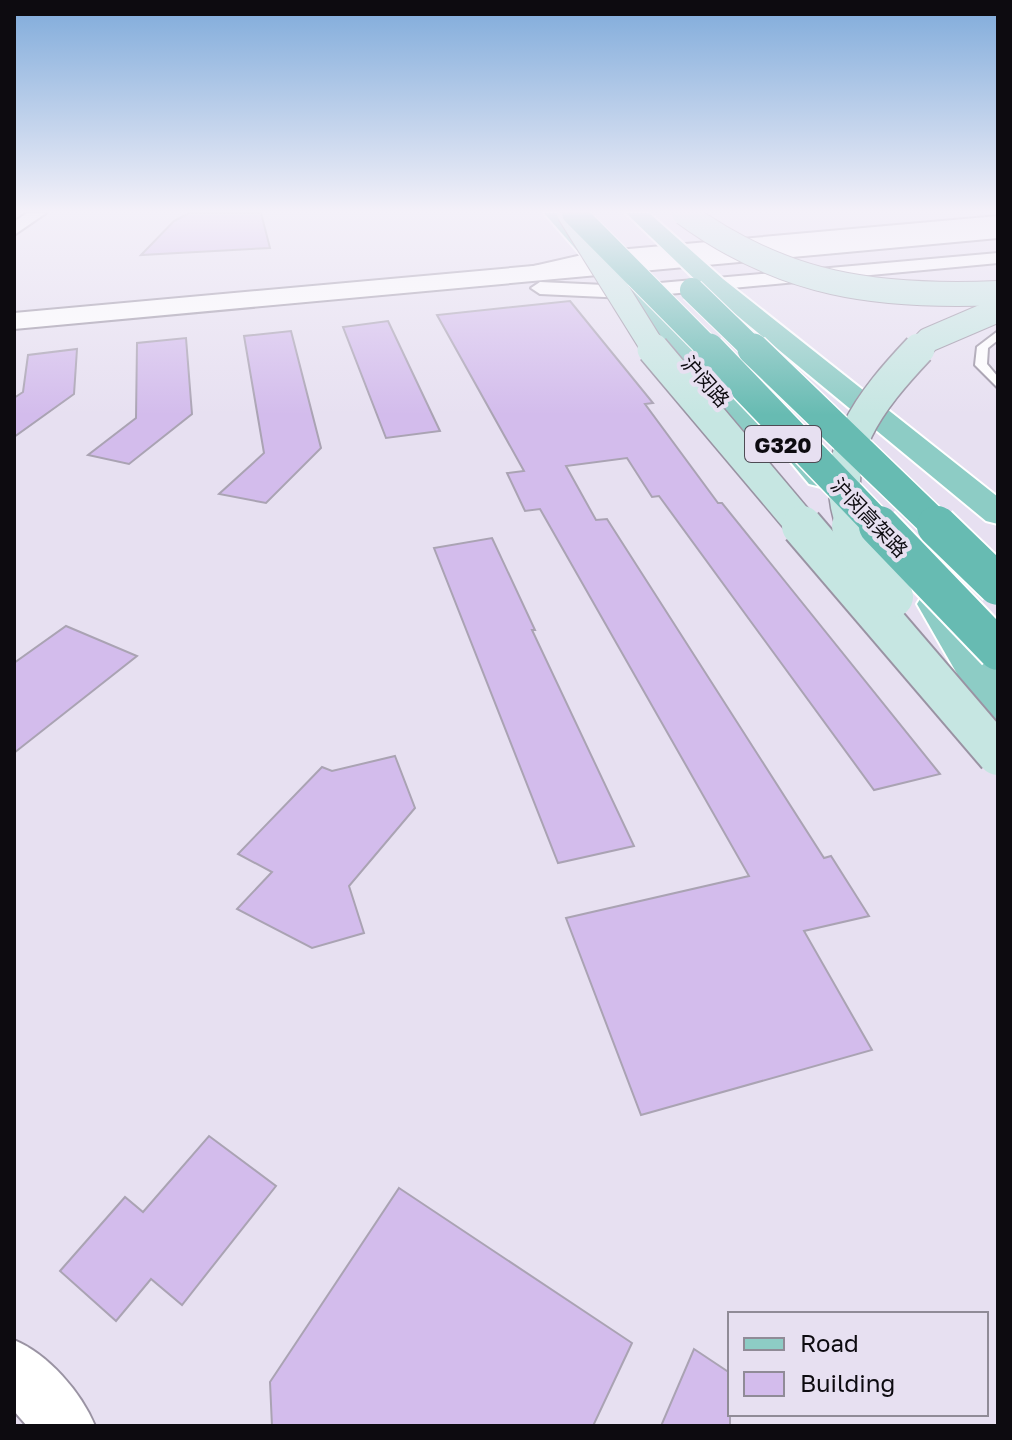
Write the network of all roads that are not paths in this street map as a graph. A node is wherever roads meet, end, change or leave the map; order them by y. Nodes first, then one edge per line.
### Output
1 (533, 280) edge
2 (534, 280) edge
3 (612, 280) edge
4 (634, 280) edge
5 (642, 280) edge
6 (683, 280) edge
7 (712, 280) edge
8 (817, 280) edge
9 (858, 280) edge
10 (998, 283) edge
11 (998, 293) edge
12 (998, 310) edge
13 (14, 321) edge
14 (14, 332) edge
15 (998, 334) edge
16 (998, 384) edge
17 (998, 514) edge
18 (998, 585) edge
19 (936, 604) junction
20 (998, 650) edge
21 (998, 671) edge
22 (998, 710) edge
23 (998, 755) edge
24 (14, 1368) edge
25 (66, 1426) edge

1 - 13 street
2 - 14 street
3 - 23 main road, bridge
4 - 19 main road, 沪闵路 / G320
5 - 20 highway, 沪闵高架路, bridge
6 - 18 highway, 沪闵高架路, bridge
7 - 17 main road
8 - 11 main road, bridge
9 - 10 main road, bridge
12 - 22 main road, bridge
15 - 16 lane
19 - 21 main road, 沪闵路 / G320
19 - 22 main road, 沪闵路 / G320
24 - 25 street

